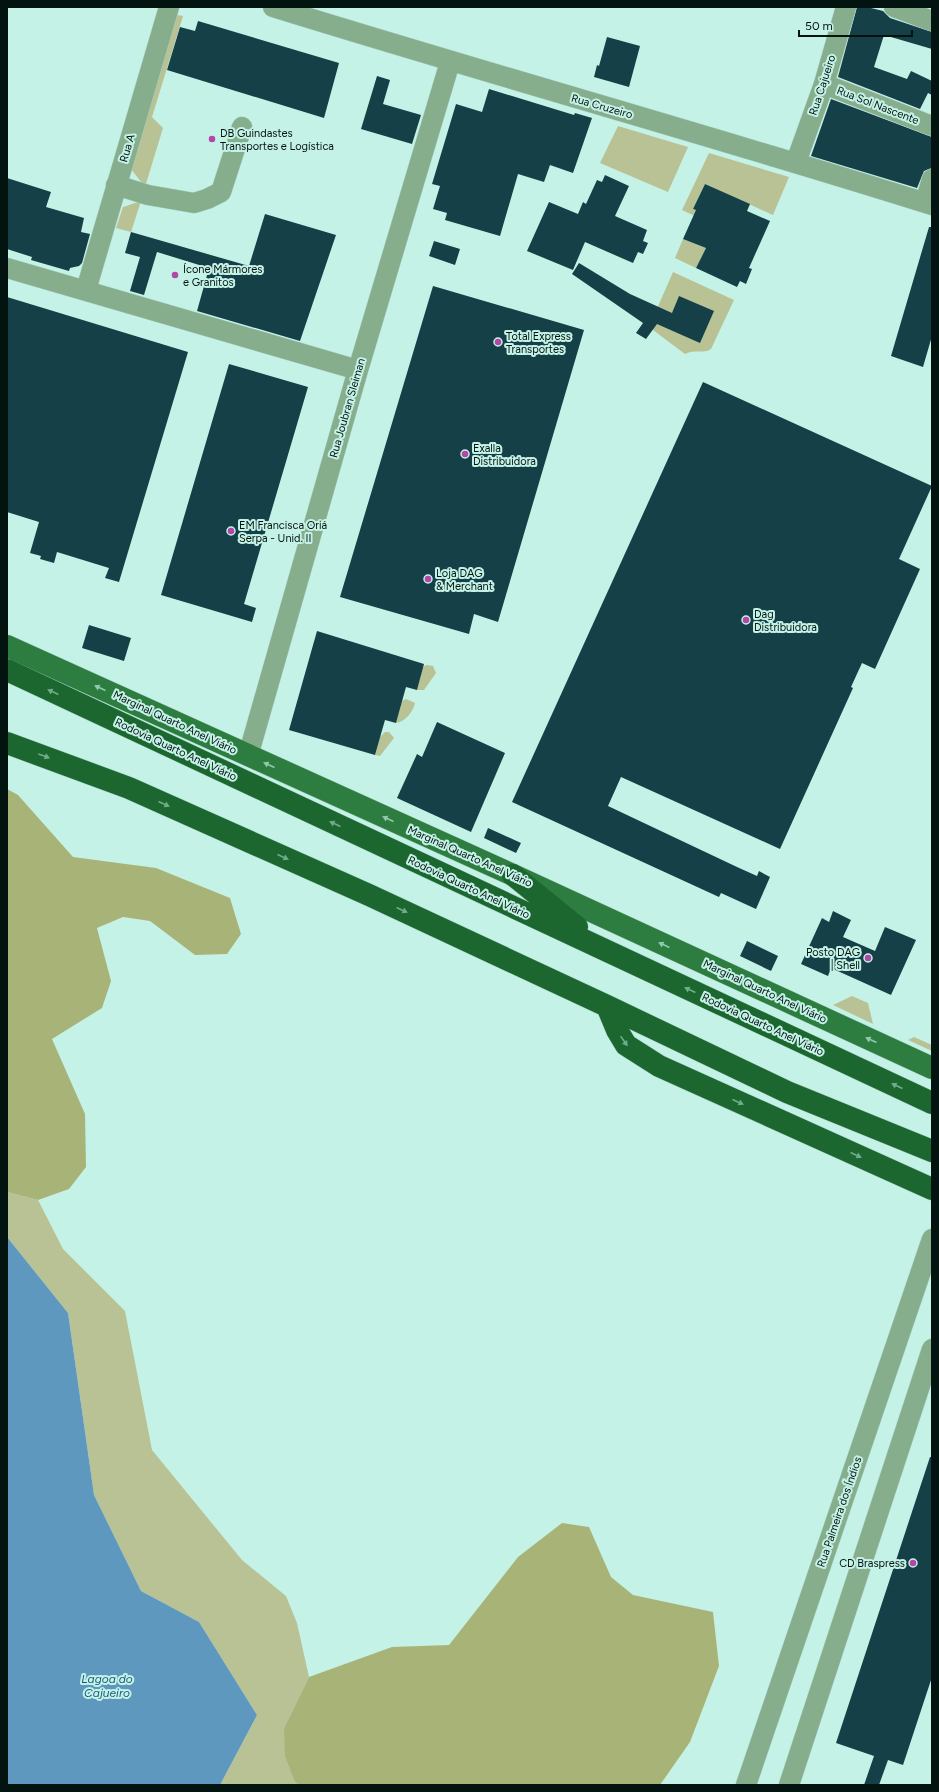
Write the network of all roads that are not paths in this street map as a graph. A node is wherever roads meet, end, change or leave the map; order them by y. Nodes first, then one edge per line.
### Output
1 (169, 7) edge
2 (273, 7) edge
3 (846, 7) edge
4 (894, 7) edge
5 (932, 21) edge
6 (450, 62) junction
7 (824, 84) junction
8 (932, 126) edge
9 (242, 127) dead end
10 (796, 162) junction
11 (932, 179) edge
12 (116, 185) junction
13 (928, 204) edge
14 (7, 268) edge
15 (86, 290) junction
16 (358, 370) junction
17 (7, 646) edge
18 (7, 670) edge
19 (7, 743) edge
20 (248, 756) junction
21 (513, 875) junction
22 (609, 952) junction
23 (607, 1006) junction
24 (932, 1068) edge
25 (932, 1103) edge
26 (932, 1151) edge
27 (932, 1189) edge
28 (932, 1239) edge
29 (932, 1349) edge
30 (746, 1785) edge
31 (789, 1785) edge

1 - 12 street, Rua A
2 - 6 street, Rua Cruzeiro
3 - 7 street, Rua Cajueiro
4 - 5 street
6 - 10 street, Rua Cruzeiro
6 - 16 street, Rua Joubran Sleiman
7 - 8 street, Rua Sol Nascente
7 - 10 street, Rua Cajueiro
9 - 12 street
10 - 13 street, Rua Cruzeiro
11 - 13 street
12 - 15 street, Rua A
14 - 15 street
15 - 16 street
16 - 20 street, Rua Joubran Sleiman
20 -> 17 main road, Marginal Quarto Anel Viário
22 -> 18 highway, Rodovia Quarto Anel Viário
19 -> 23 highway
21 -> 20 main road, Marginal Quarto Anel Viário
21 - 22 highway
24 -> 21 main road, Marginal Quarto Anel Viário
25 -> 22 highway, Rodovia Quarto Anel Viário
23 - 26 highway
23 -> 27 highway
28 - 30 street, Rua Palmeira dos Índios
29 - 31 street

